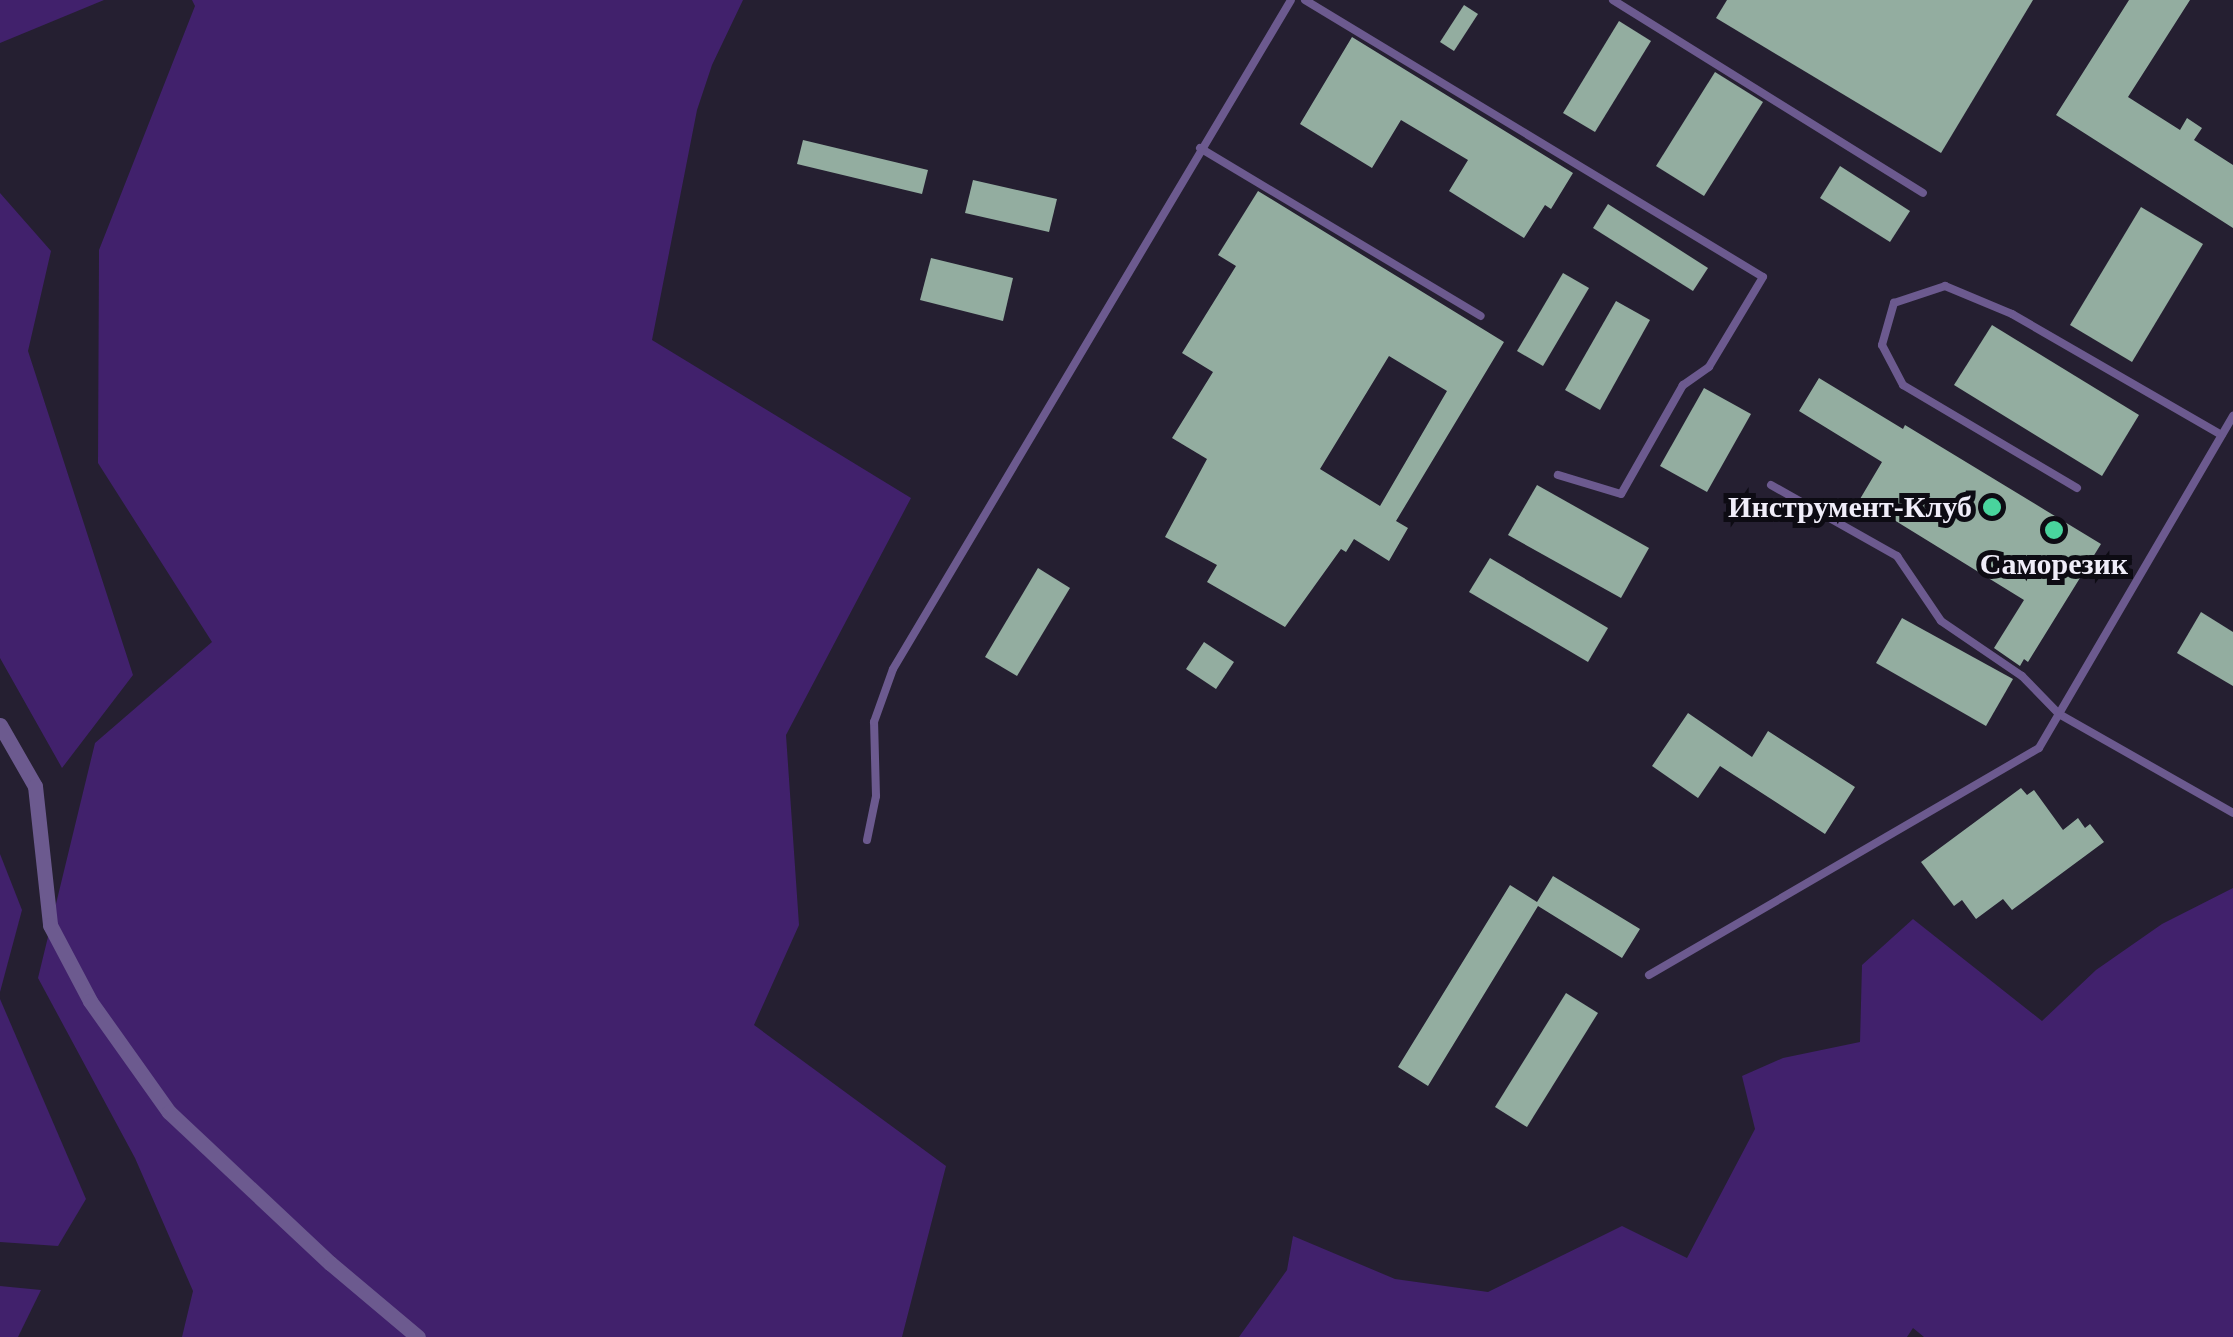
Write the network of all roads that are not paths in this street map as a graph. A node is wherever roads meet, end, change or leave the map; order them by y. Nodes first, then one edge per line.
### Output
1 (1291, 0) edge
2 (1304, 0) edge
3 (1613, 0) edge
4 (1200, 148) junction
5 (1923, 193) dead end
6 (1481, 316) dead end
7 (2233, 416) edge
8 (2222, 436) junction
9 (1558, 476) dead end
10 (1771, 485) dead end
11 (2076, 488) dead end
12 (2059, 714) junction
13 (0, 725) edge
14 (2233, 813) edge
15 (867, 840) dead end
16 (1649, 975) dead end
17 (418, 1337) edge

1 - 4 lane
2 - 9 lane
3 - 5 lane
4 - 6 lane
4 - 15 lane
7 - 8 lane
8 - 11 lane
8 - 12 lane
10 - 12 lane
12 - 14 lane
12 - 16 lane
13 - 17 street

